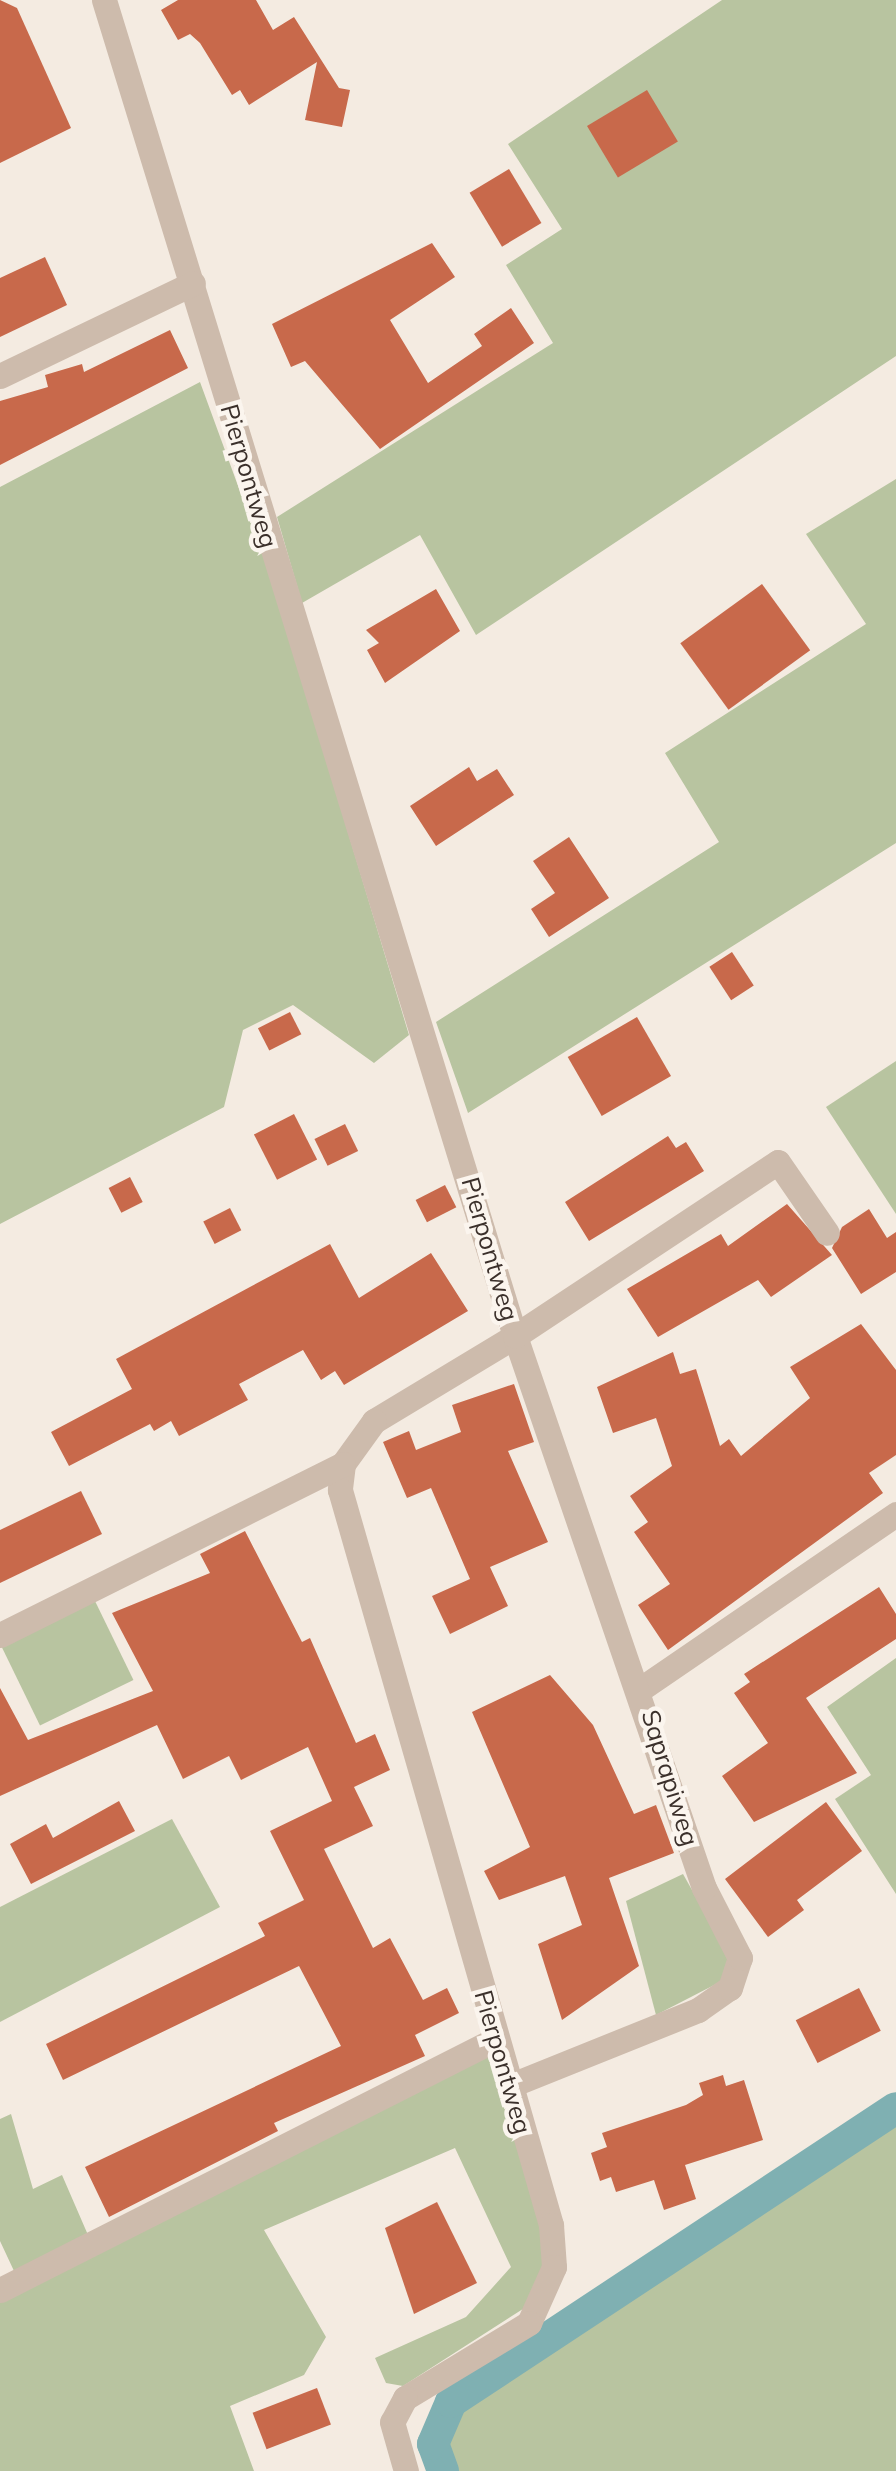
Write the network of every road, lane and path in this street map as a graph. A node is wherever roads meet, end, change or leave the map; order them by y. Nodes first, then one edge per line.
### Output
1 (104, 0) edge
2 (193, 283) junction
3 (0, 376) edge
4 (827, 1233) dead end
5 (515, 1336) junction
6 (343, 1464) junction
7 (896, 1514) edge
8 (0, 1636) edge
9 (642, 1688) junction
10 (496, 2039) junction
11 (509, 2086) junction
12 (0, 2290) edge
13 (406, 2471) edge

1 - 2 street, Pierpontweg
2 - 3 street
2 - 5 street, Pierpontweg
4 - 5 street
5 - 6 street, Pierpontweg
5 - 9 street, Saprapiweg
6 - 8 street
6 - 10 street, Pierpontweg
7 - 9 street
9 - 11 street, Saprapiweg
10 - 11 street, Pierpontweg
10 - 12 street
11 - 13 street, Pierpontweg

